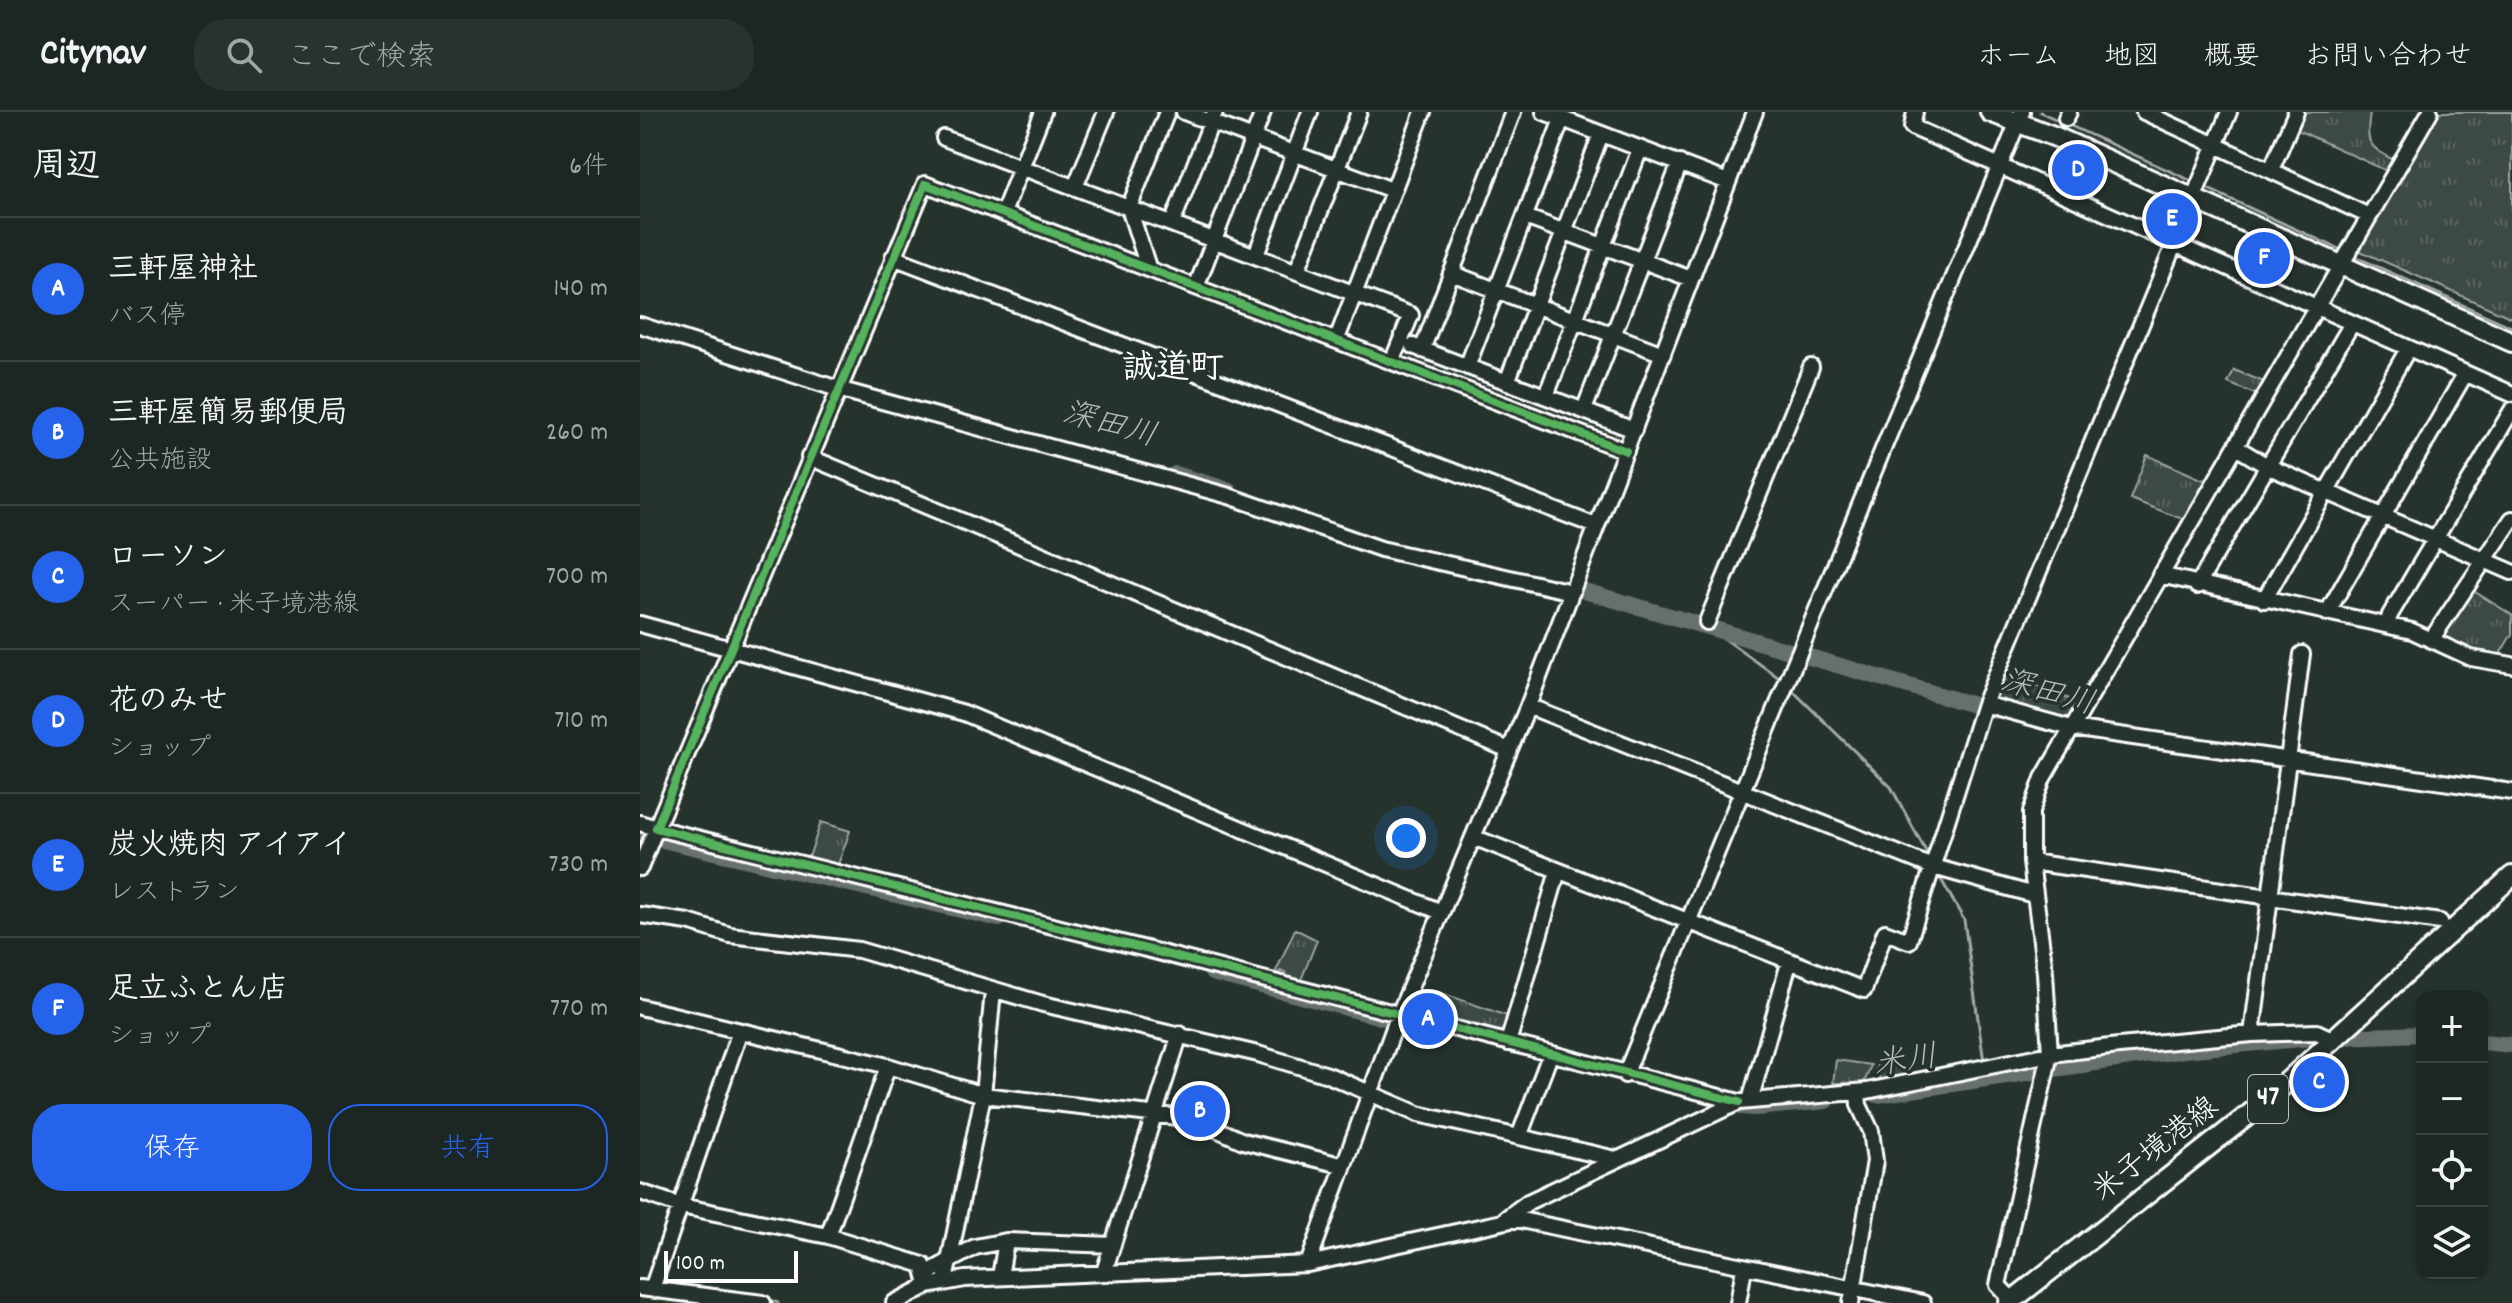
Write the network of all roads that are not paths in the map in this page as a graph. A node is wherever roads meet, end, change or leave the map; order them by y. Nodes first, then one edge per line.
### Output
1 (1043, 112) edge
2 (1106, 112) edge
3 (1167, 112) edge
4 (1184, 112) edge
5 (1263, 112) edge
6 (1310, 112) edge
7 (1359, 112) edge
8 (1423, 112) edge
9 (1513, 112) edge
10 (1544, 112) edge
11 (1755, 112) edge
12 (1915, 112) edge
13 (1990, 112) edge
14 (2144, 112) edge
15 (2229, 112) edge
16 (2296, 112) edge
17 (2430, 112) edge
18 (1213, 117) edge
19 (2021, 117) edge
20 (1562, 119) junction
21 (1601, 134) junction
22 (944, 138) dead end
23 (1253, 138) junction
24 (2215, 144) junction
25 (1640, 149) junction
26 (1294, 154) junction
27 (1680, 163) junction
28 (2001, 166) junction
29 (1021, 168) junction
30 (1336, 169) junction
31 (2271, 170) junction
32 (1728, 182) junction
33 (1075, 187) junction
34 (1392, 190) junction
35 (2190, 199) junction
36 (1129, 208) junction
37 (1003, 213) junction
38 (2367, 215) junction
39 (1525, 217) junction
40 (1172, 224) junction
41 (1564, 232) junction
42 (1215, 240) junction
43 (2172, 244) junction
44 (1603, 246) junction
45 (1256, 255) junction
46 (893, 257) junction
47 (1642, 261) junction
48 (2340, 264) junction
49 (1148, 267) junction
50 (1297, 271) junction
51 (1451, 273) junction
52 (1691, 279) junction
53 (1197, 285) junction
54 (1496, 291) junction
55 (1355, 294) junction
56 (1536, 306) junction
57 (2317, 310) junction
58 (1575, 321) junction
59 (640, 325) edge
60 (2351, 325) junction
61 (1613, 335) junction
62 (1337, 339) junction
63 (1401, 341) junction
64 (2512, 342) edge
65 (2408, 349) junction
66 (1422, 350) junction
67 (1663, 354) junction
68 (1392, 362) junction
69 (1467, 367) junction
70 (1811, 367) dead end
71 (2465, 374) junction
72 (1507, 382) junction
73 (838, 389) junction
74 (2512, 394) edge
75 (1546, 396) junction
76 (1584, 410) junction
77 (2512, 410) edge
78 (1634, 430) junction
79 (2236, 447) junction
80 (1626, 451) junction
81 (809, 457) junction
82 (2267, 466) junction
83 (2327, 493) junction
84 (2384, 515) junction
85 (2512, 519) edge
86 (1596, 526) junction
87 (2435, 539) junction
88 (2487, 561) junction
89 (2512, 572) edge
90 (2160, 575) junction
91 (2197, 586) junction
92 (1572, 592) junction
93 (2264, 600) junction
94 (2327, 613) junction
95 (1707, 622) dead end
96 (640, 624) edge
97 (2387, 625) junction
98 (2431, 640) junction
99 (729, 648) junction
100 (2302, 654) dead end
101 (2509, 661) edge
102 (1984, 704) junction
103 (1528, 706) junction
104 (2071, 728) junction
105 (1509, 750) junction
106 (2288, 761) junction
107 (2512, 792) edge
108 (1744, 793) junction
109 (640, 823) edge
110 (656, 828) junction
111 (1473, 837) junction
112 (2031, 862) junction
113 (1930, 866) junction
114 (640, 868) edge
115 (1558, 871) junction
116 (2512, 876) edge
117 (2034, 895) junction
118 (2269, 896) junction
119 (1441, 912) junction
120 (640, 915) edge
121 (2440, 922) dead end
122 (1689, 923) junction
123 (1789, 963) junction
124 (993, 991) junction
125 (640, 1007) edge
126 (1399, 1014) junction
127 (740, 1031) junction
128 (1180, 1034) junction
129 (2252, 1034) junction
130 (2334, 1040) junction
131 (1508, 1043) junction
132 (2050, 1054) junction
133 (1550, 1055) junction
134 (888, 1066) junction
135 (1625, 1075) junction
136 (1369, 1091) junction
137 (1858, 1092) junction
138 (983, 1095) junction
139 (1745, 1101) junction
140 (1156, 1114) junction
141 (1519, 1137) junction
142 (1616, 1159) junction
143 (1341, 1165) junction
144 (640, 1192) edge
145 (681, 1206) junction
146 (1505, 1219) junction
147 (828, 1236) junction
148 (1006, 1241) junction
149 (1113, 1245) junction
150 (950, 1258) junction
151 (1308, 1264) junction
152 (1744, 1268) junction
153 (1104, 1272) junction
154 (1000, 1277) junction
155 (926, 1280) junction
156 (945, 1281) junction
157 (646, 1289) edge
158 (1852, 1296) edge
159 (2011, 1302) edge
160 (763, 1303) edge
161 (894, 1303) edge
162 (1738, 1303) edge
163 (1923, 1303) edge

1 - 29 street
2 - 33 street
3 - 36 street
4 - 18 street
5 - 23 street
6 - 26 street
7 - 30 street
8 - 34 street
9 - 51 street
10 - 20 street
11 - 32 street
12 - 28 street
13 - 19 main road
14 - 24 street
15 - 24 street
16 - 31 street
17 - 38 street
18 - 23 street
18 - 40 street
19 - 28 street
19 - 35 main road
20 - 21 street
20 - 39 street
21 - 25 street
21 - 41 street
22 - 29 street
23 - 26 street
23 - 42 street
24 - 31 street
24 - 35 street
25 - 27 street
25 - 44 street
26 - 30 street
26 - 45 street
27 - 32 street
27 - 47 street
28 - 43 street
28 - 108 street
29 - 33 street
29 - 37 street
30 - 34 street
30 - 50 street
31 - 38 street
32 - 52 street
33 - 36 street
34 - 55 street
35 - 43 street
35 - 48 main road
36 - 40 street
36 - 49 street
37 - 46 street
37 - 49 street
38 - 48 street
39 - 41 street
39 - 54 street
40 - 42 street
41 - 44 street
41 - 56 street
42 - 45 street
42 - 53 street
43 - 57 street
43 - 102 street
44 - 47 street
44 - 58 street
45 - 50 street
46 - 73 street
46 - 86 street
47 - 52 street
47 - 61 street
48 - 57 street
48 - 64 main road
49 - 53 street
50 - 55 street
51 - 54 street
51 - 66 street
52 - 67 street
53 - 62 street
54 - 56 street
54 - 69 street
55 - 62 street
55 - 63 street
56 - 58 street
56 - 72 street
57 - 60 street
57 - 79 street
58 - 61 street
58 - 75 street
59 - 73 street
60 - 65 street
60 - 82 street
61 - 67 street
61 - 76 street
62 - 68 street
63 - 66 street
63 - 68 street
65 - 71 street
65 - 83 street
66 - 69 street
67 - 78 street
68 - 80 street
69 - 72 street
70 - 95 street
71 - 74 street
71 - 84 street
72 - 75 street
73 - 81 street
73 - 92 street
75 - 76 street
76 - 78 street
77 - 87 street
78 - 80 street
79 - 82 street
79 - 90 street
80 - 86 street
81 - 99 street
81 - 105 street
82 - 83 street
82 - 91 street
83 - 84 street
83 - 93 street
84 - 87 street
84 - 94 street
85 - 88 street
86 - 92 street
87 - 88 street
87 - 97 street
88 - 89 street
88 - 98 street
90 - 91 street
90 - 104 street
91 - 93 street
92 - 103 street
93 - 94 street
94 - 97 street
96 - 99 street
97 - 98 street
98 - 101 street
99 - 110 street
99 - 119 street
100 - 106 street
102 - 104 street
102 - 113 street
103 - 105 street
103 - 108 street
104 - 106 street
104 - 112 street
105 - 111 street
106 - 107 street
106 - 118 street
108 - 113 street
108 - 122 street
109 - 110 street
110 - 114 street
110 - 126 street
111 - 115 street
111 - 119 street
112 - 117 street
112 - 118 street
113 - 117 street
113 - 123 street
115 - 122 street
115 - 131 street
116 - 130 main road, 米子境港線 / 47
117 - 132 street
118 - 121 street
118 - 129 street
119 - 126 street
120 - 124 street
122 - 123 street
122 - 135 street
123 - 139 street
124 - 128 street
124 - 138 street
125 - 127 street
126 - 131 street
126 - 136 street
127 - 134 street
127 - 145 street
128 - 136 street
128 - 140 street
129 - 130 street
129 - 132 street
130 - 159 main road, 米子境港線 / 47
131 - 133 street
132 - 137 street
132 - 159 street
133 - 135 street
133 - 141 street
134 - 138 street
134 - 147 street
135 - 139 street
136 - 141 street
136 - 143 street
137 - 139 street
137 - 158 street
138 - 140 street
138 - 150 street
139 - 142 street
140 - 143 street
140 - 149 street
141 - 142 street
142 - 146 street
143 - 151 street
144 - 145 street
145 - 147 street
145 - 157 street
146 - 151 street
146 - 152 street
147 - 155 street
148 - 149 street
148 - 150 street
148 - 154 street
149 - 153 street
150 - 155 street
150 - 156 street
151 - 153 street
152 - 158 street
152 - 162 street
153 - 154 street
154 - 156 street
155 - 156 street
155 - 161 street
157 - 160 street
158 - 163 street

